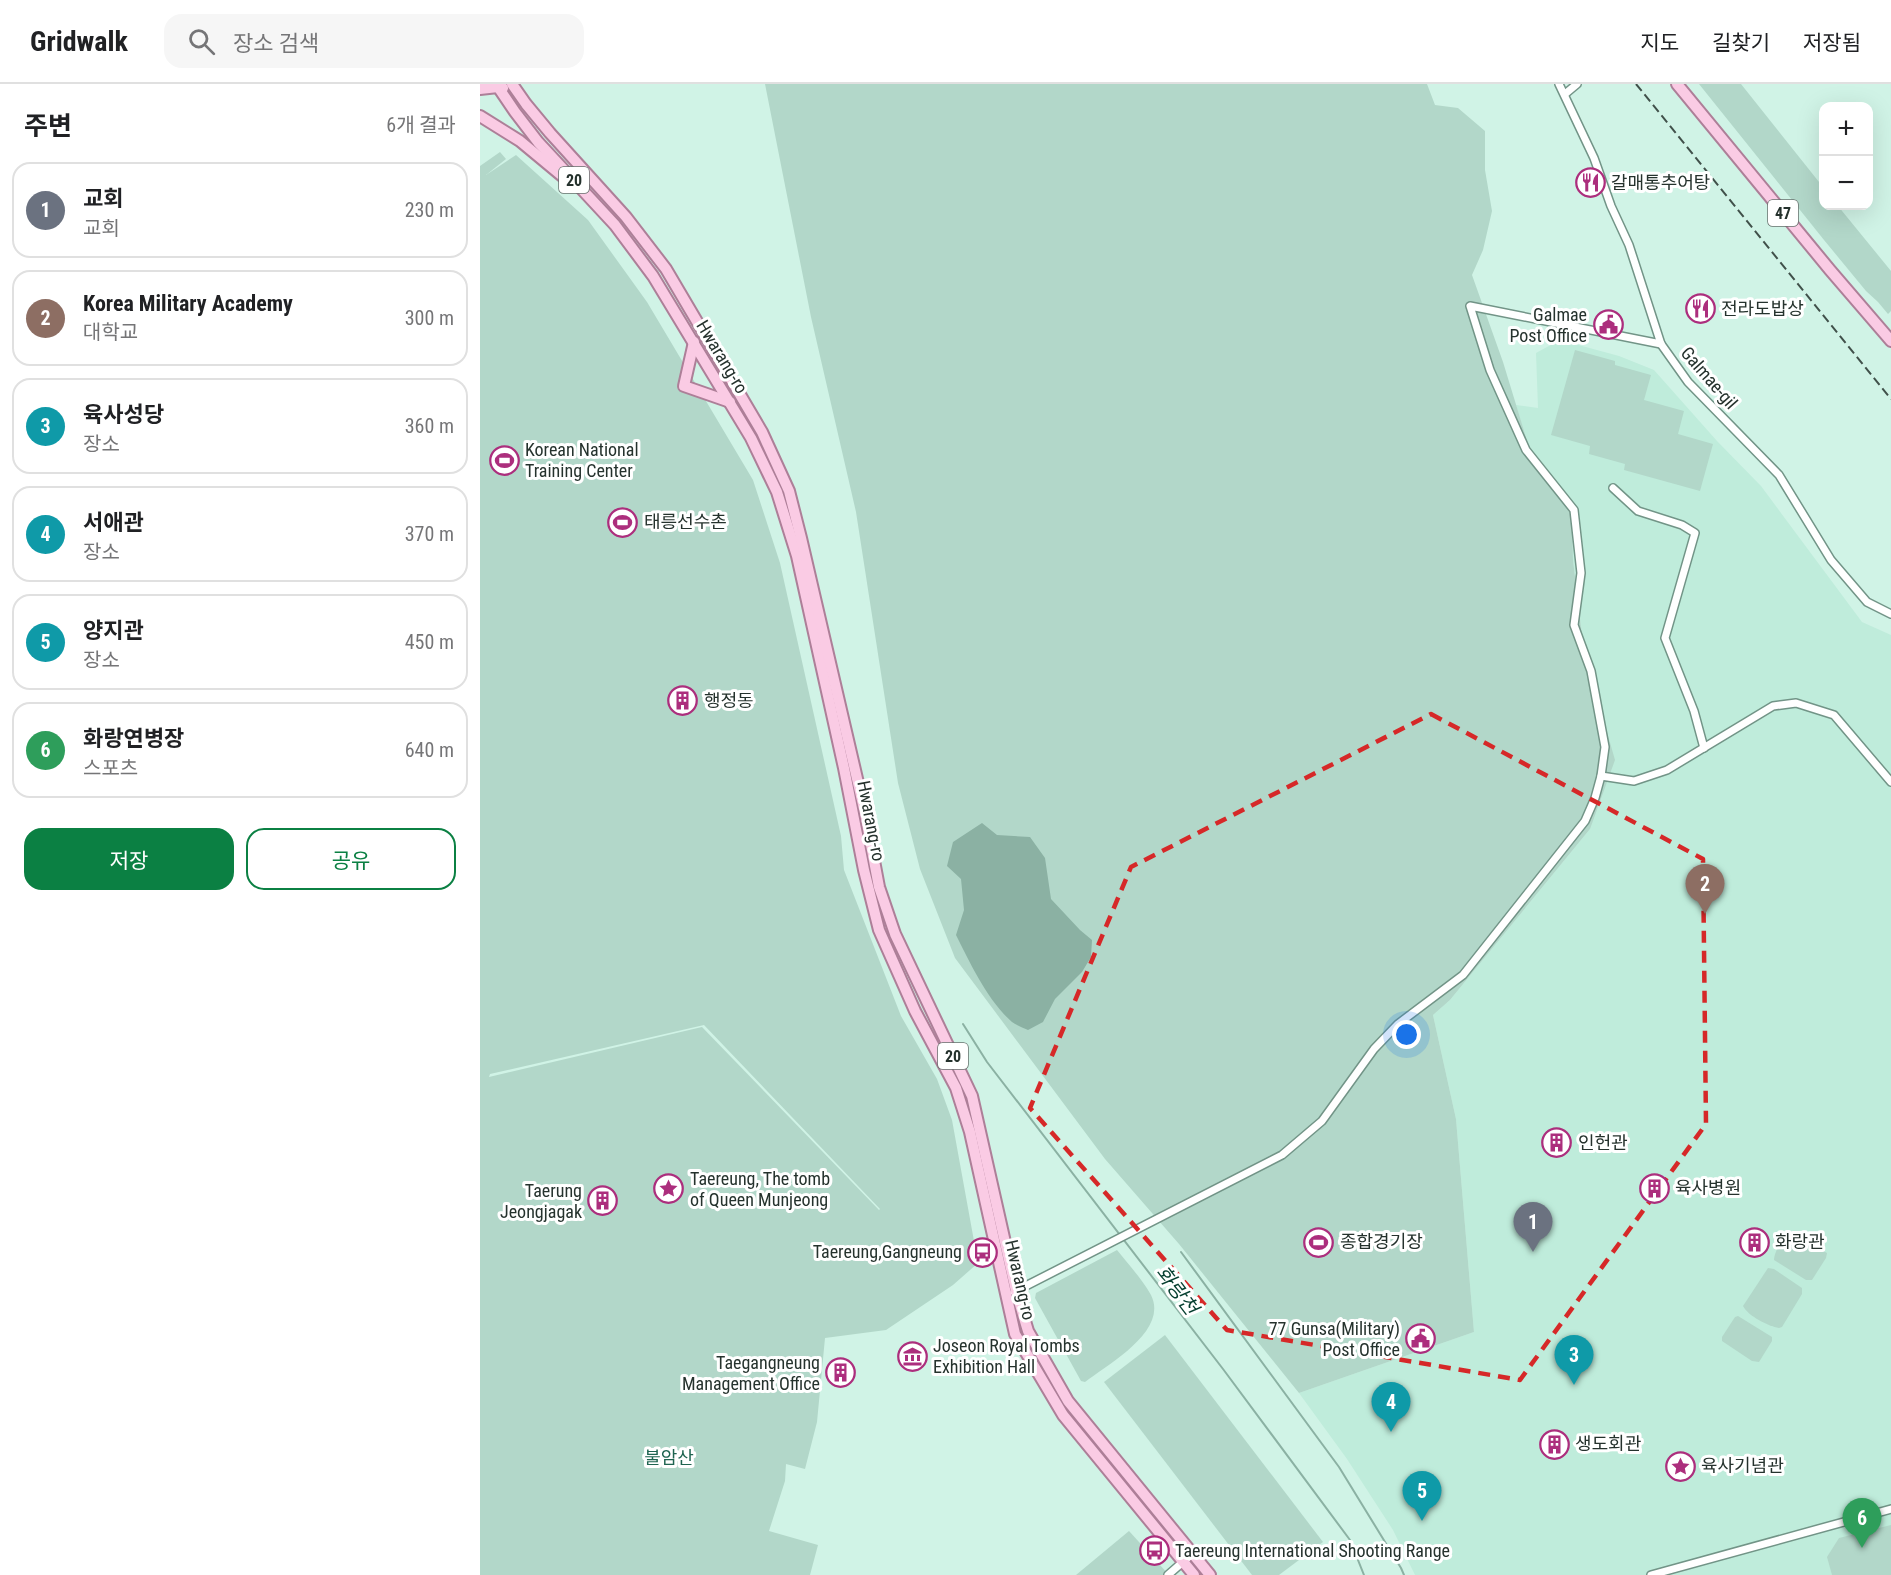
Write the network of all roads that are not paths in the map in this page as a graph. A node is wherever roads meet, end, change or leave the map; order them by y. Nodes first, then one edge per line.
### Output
1 (512, 84) edge
2 (1559, 84) edge
3 (1577, 84) edge
4 (1677, 84) edge
5 (495, 85) edge
6 (480, 89) edge
7 (1565, 94) dead end
8 (480, 96) edge
9 (526, 104) junction
10 (480, 116) edge
11 (595, 203) junction
12 (673, 308) junction
13 (704, 332) junction
14 (1891, 341) edge
15 (694, 342) junction
16 (1661, 344) junction
17 (729, 401) junction
18 (762, 432) junction
19 (1613, 488) dead end
20 (1891, 614) edge
21 (1704, 748) junction
22 (1601, 776) junction
23 (1891, 782) edge
24 (1011, 1294) junction
25 (1891, 1509) edge
26 (1192, 1554) junction
27 (1182, 1562) junction
28 (1168, 1575) edge
29 (1194, 1575) edge
30 (1210, 1575) edge
31 (1651, 1575) edge

1 - 9 main road, Hwarang-ro / 20
2 - 16 street, Galmae-gil
3 - 7 street
4 - 14 main road, 47
5 - 6 main road
5 - 8 main road
5 - 9 main road
5 - 11 main road, Hwarang-ro / 20
9 - 13 main road, Hwarang-ro / 20
10 - 11 main road
11 - 12 main road, Hwarang-ro / 20
12 - 13 main road
12 - 15 main road, Hwarang-ro / 20
13 - 18 main road, Hwarang-ro / 20
15 - 17 main road, Hwarang-ro / 20
15 - 17 main road
16 - 20 street, Galmae-gil
16 - 22 street
17 - 18 main road
17 - 24 main road, Hwarang-ro / 20
18 - 24 main road, Hwarang-ro / 20
19 - 21 street
21 - 22 street
21 - 23 street
22 - 24 street
24 - 26 main road, Hwarang-ro / 20
24 - 27 main road, Hwarang-ro / 20
25 - 31 street
26 - 27 street
26 - 30 main road, Hwarang-ro / 20
27 - 28 street
27 - 29 main road, Hwarang-ro / 20

